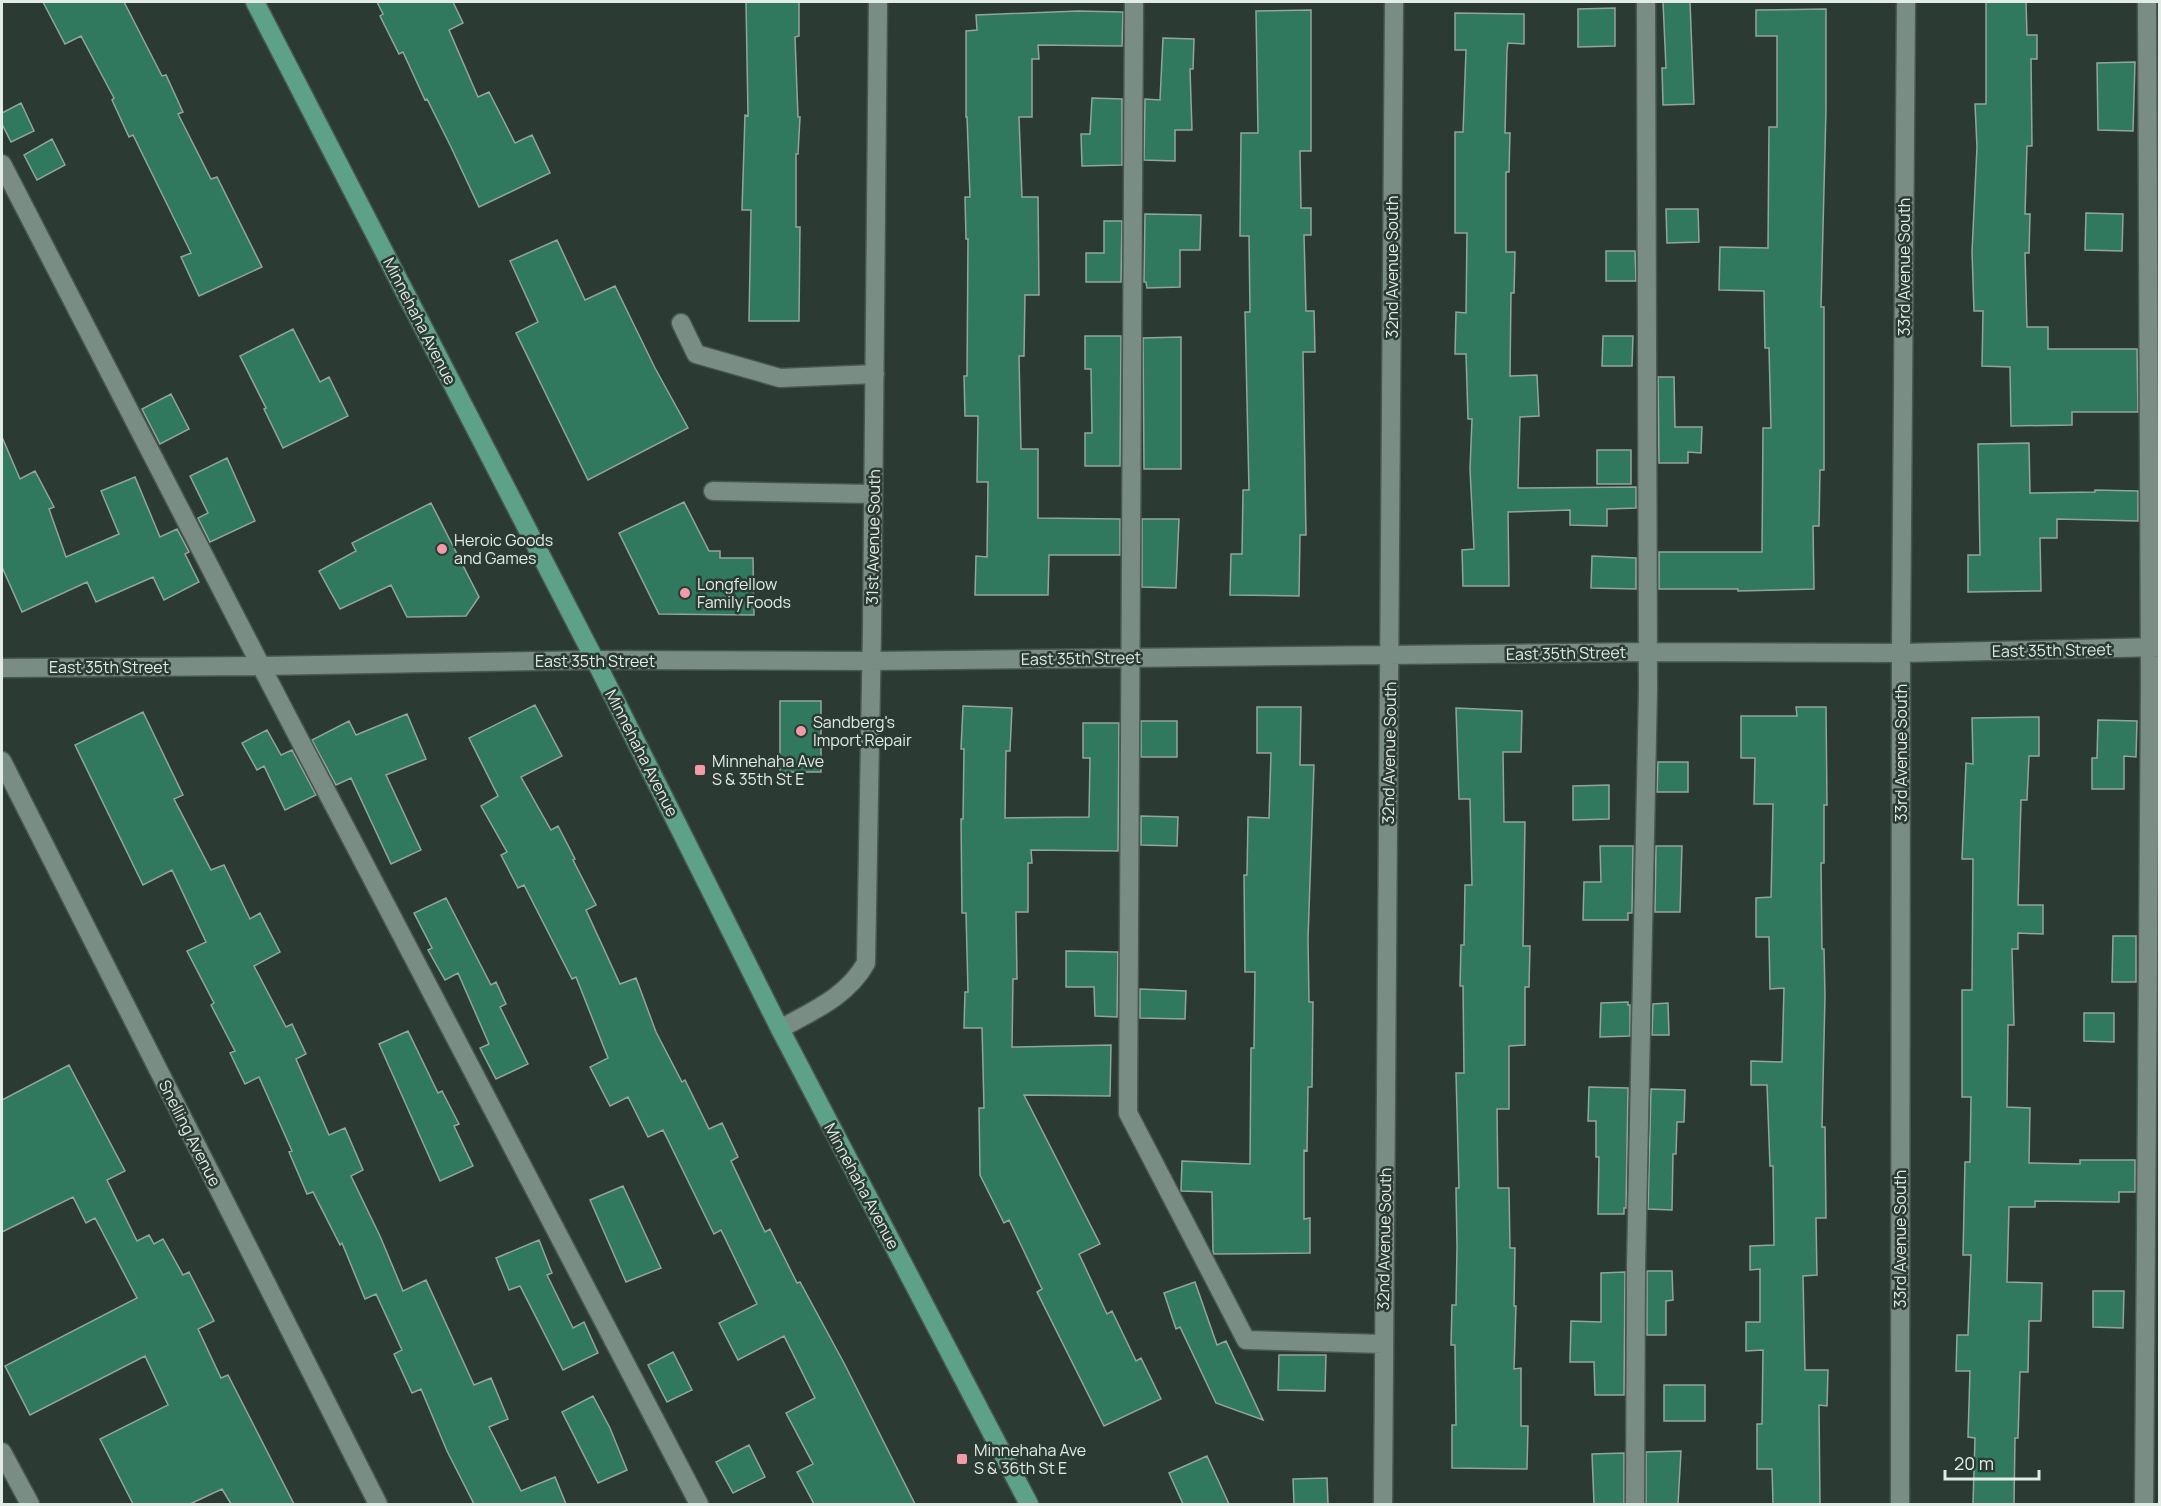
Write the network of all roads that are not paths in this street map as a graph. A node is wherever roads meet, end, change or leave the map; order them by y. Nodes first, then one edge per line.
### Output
1 (255, 2) edge
2 (878, 2) edge
3 (1134, 2) edge
4 (1394, 2) edge
5 (1646, 2) edge
6 (1906, 2) edge
7 (2147, 2) edge
8 (2, 164) edge
9 (681, 323) dead end
10 (874, 374) junction
11 (713, 491) dead end
12 (873, 494) junction
13 (2155, 647) edge
14 (1647, 652) junction
15 (1901, 653) junction
16 (1390, 655) junction
17 (1130, 657) junction
18 (596, 660) junction
19 (871, 661) junction
20 (261, 666) junction
21 (2, 668) edge
22 (2, 761) edge
23 (780, 1029) junction
24 (1383, 1344) junction
25 (2, 1452) edge
26 (30, 1504) edge
27 (378, 1504) edge
28 (699, 1504) edge
29 (1029, 1504) edge
30 (1383, 1504) edge
31 (1635, 1504) edge
32 (1900, 1504) edge
33 (2144, 1504) edge

1 - 18 main road, Minnehaha Avenue
2 - 10 street, 31st Avenue South
3 - 17 street
4 - 16 street, 32nd Avenue South
5 - 14 street
6 - 15 street, 33rd Avenue South
7 - 13 street
8 - 20 street
9 - 10 street
10 - 12 street, 31st Avenue South
11 - 12 street
12 - 19 street, 31st Avenue South
13 - 15 street, East 35th Street
13 - 33 street
14 - 15 street, East 35th Street
14 - 16 street, East 35th Street
14 - 31 street
15 - 32 street, 33rd Avenue South
16 - 17 street, East 35th Street
16 - 24 street, 32nd Avenue South
17 - 19 street, East 35th Street
17 - 24 street
18 - 19 street, East 35th Street
18 - 20 street, East 35th Street
18 - 23 main road, Minnehaha Avenue
19 - 23 street, 31st Avenue South
20 - 21 street, East 35th Street
20 - 28 street
22 - 27 street, Snelling Avenue
23 - 29 main road, Minnehaha Avenue
24 - 30 street, 32nd Avenue South
25 - 26 street

